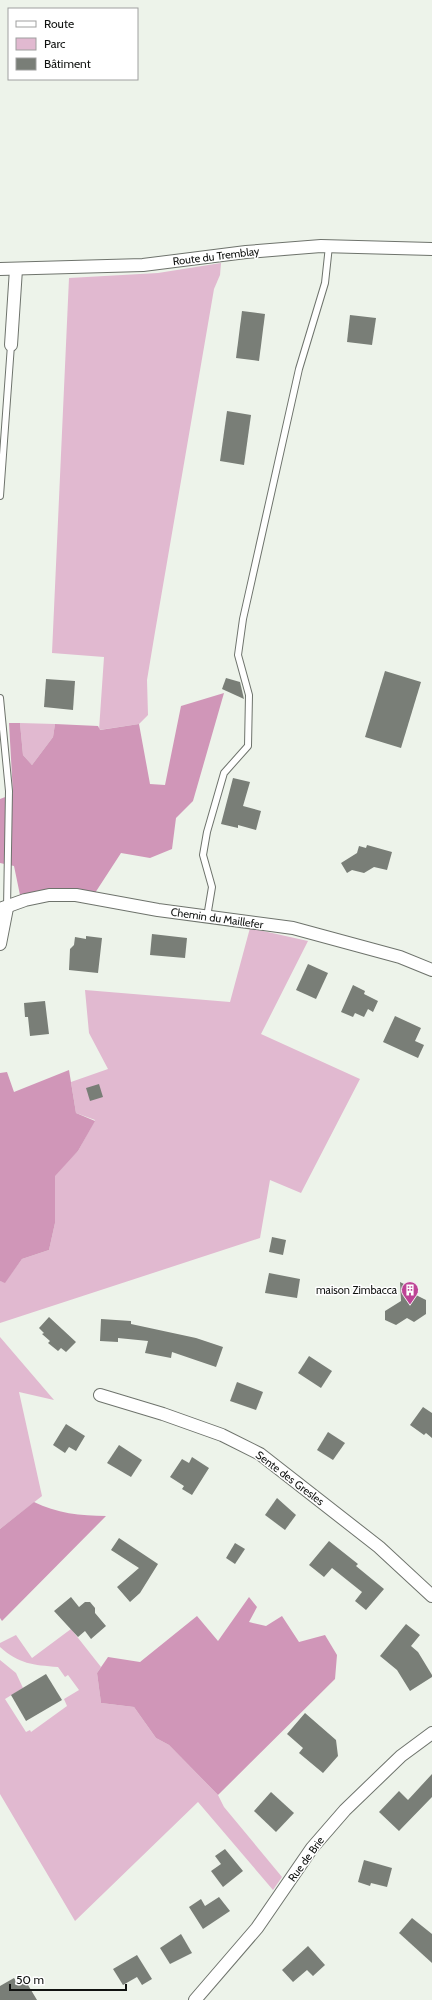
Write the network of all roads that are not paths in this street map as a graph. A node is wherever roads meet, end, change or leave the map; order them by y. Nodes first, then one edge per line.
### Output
1 (329, 246) junction
2 (432, 249) edge
3 (16, 269) junction
4 (0, 270) edge
5 (11, 345) joint
6 (0, 496) edge
7 (0, 698) edge
8 (3, 908) edge
9 (208, 917) junction
10 (0, 944) edge
11 (432, 970) edge
12 (100, 1395) dead end
13 (432, 1596) edge
14 (432, 1733) edge
15 (195, 2000) edge

1 - 2 street, Route du Tremblay
1 - 3 street, Route du Tremblay
1 - 9 lane
3 - 4 street, Route du Tremblay
3 - 5 street
5 - 6 lane
7 - 8 lane
8 - 9 street, Chemin du Maillefer
8 - 10 street
9 - 11 street, Chemin du Maillefer
12 - 13 street, Sente des Gresles
14 - 15 street, Rue de Brie

